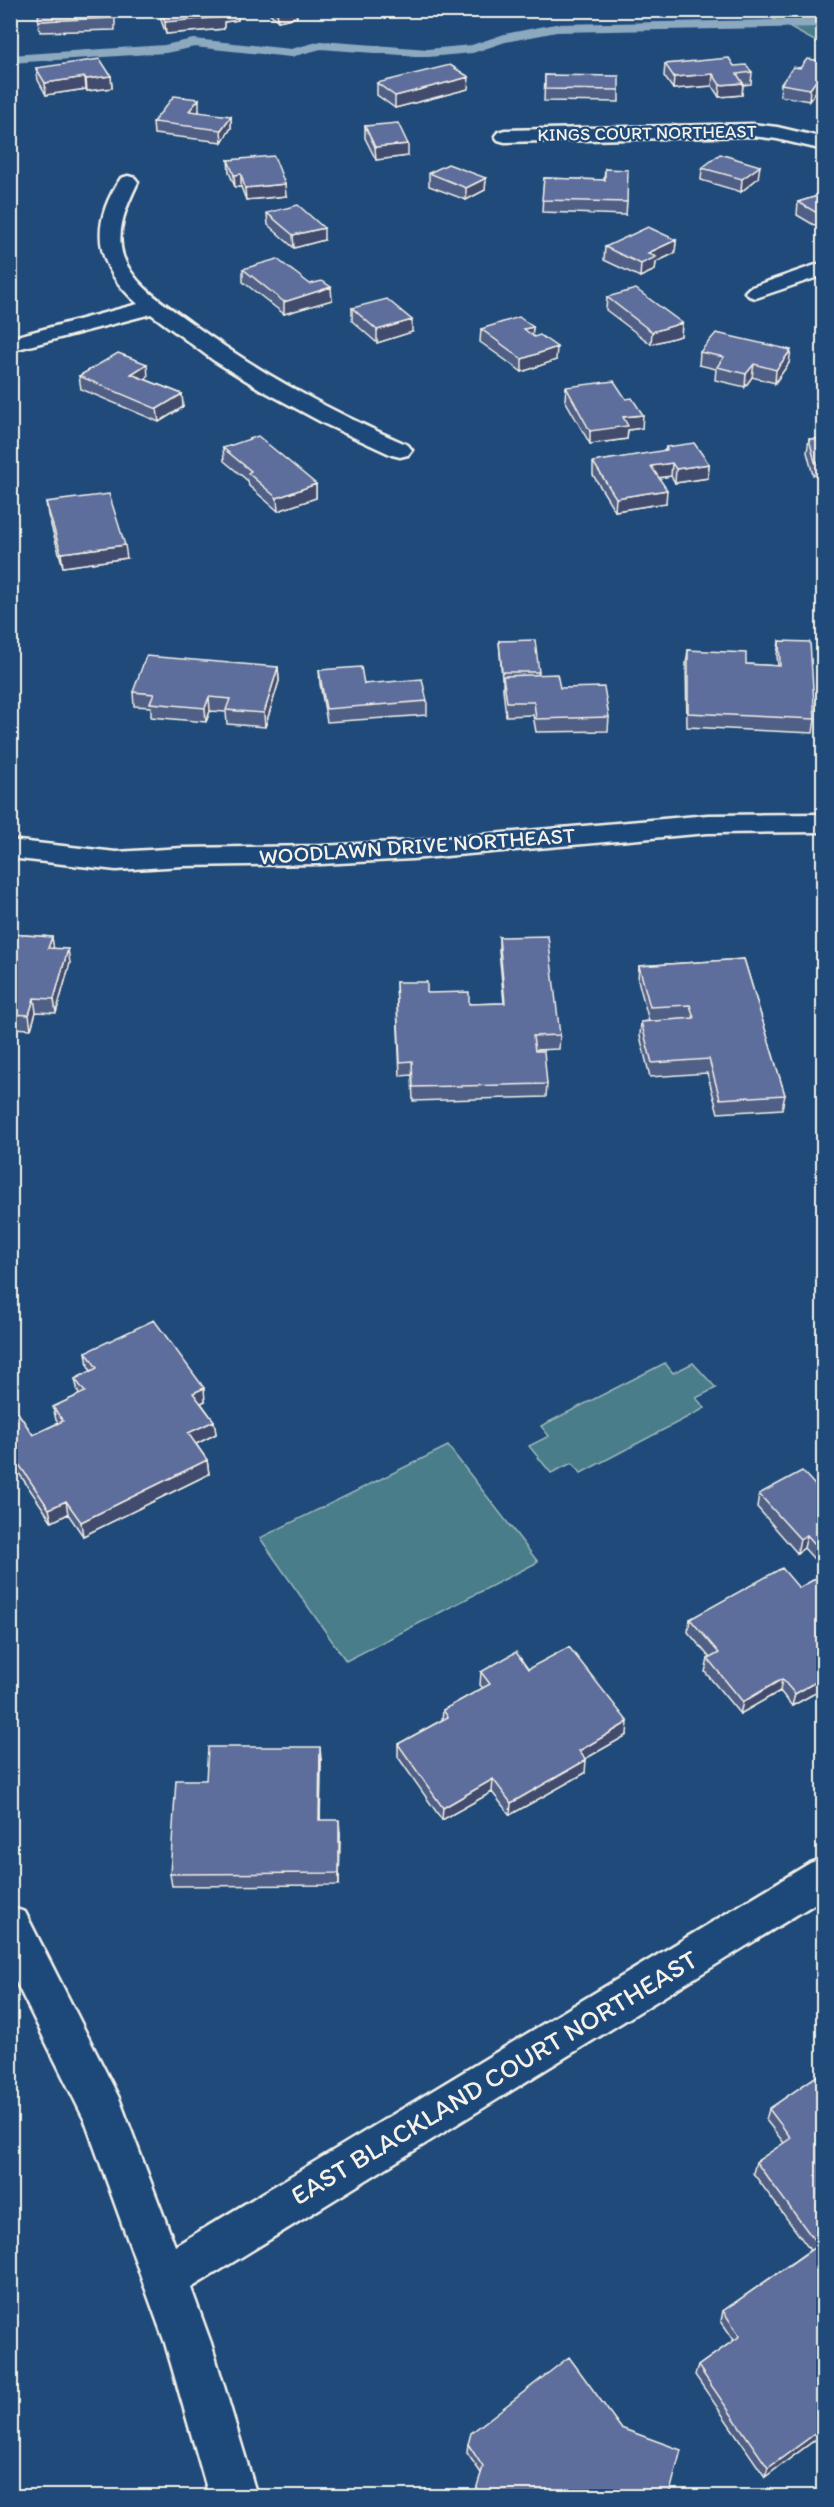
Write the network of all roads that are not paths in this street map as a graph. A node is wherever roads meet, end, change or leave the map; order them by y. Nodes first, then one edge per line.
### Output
1 (505, 136) dead end
2 (824, 144) edge
3 (128, 182) dead end
4 (824, 268) edge
5 (756, 292) dead end
6 (155, 306) junction
7 (10, 345) edge
8 (400, 450) dead end
9 (824, 823) edge
10 (10, 849) edge
11 (824, 1876) edge
12 (10, 1926) edge
13 (164, 2278) junction
14 (234, 2496) edge

1 - 2 street, KINGS COURT NORTHEAST
3 - 6 street
4 - 5 street
6 - 7 street
6 - 8 street
9 - 10 street, WOODLAWN DRIVE NORTHEAST
11 - 13 street, EAST BLACKLAND COURT NORTHEAST
12 - 13 street
13 - 14 street

